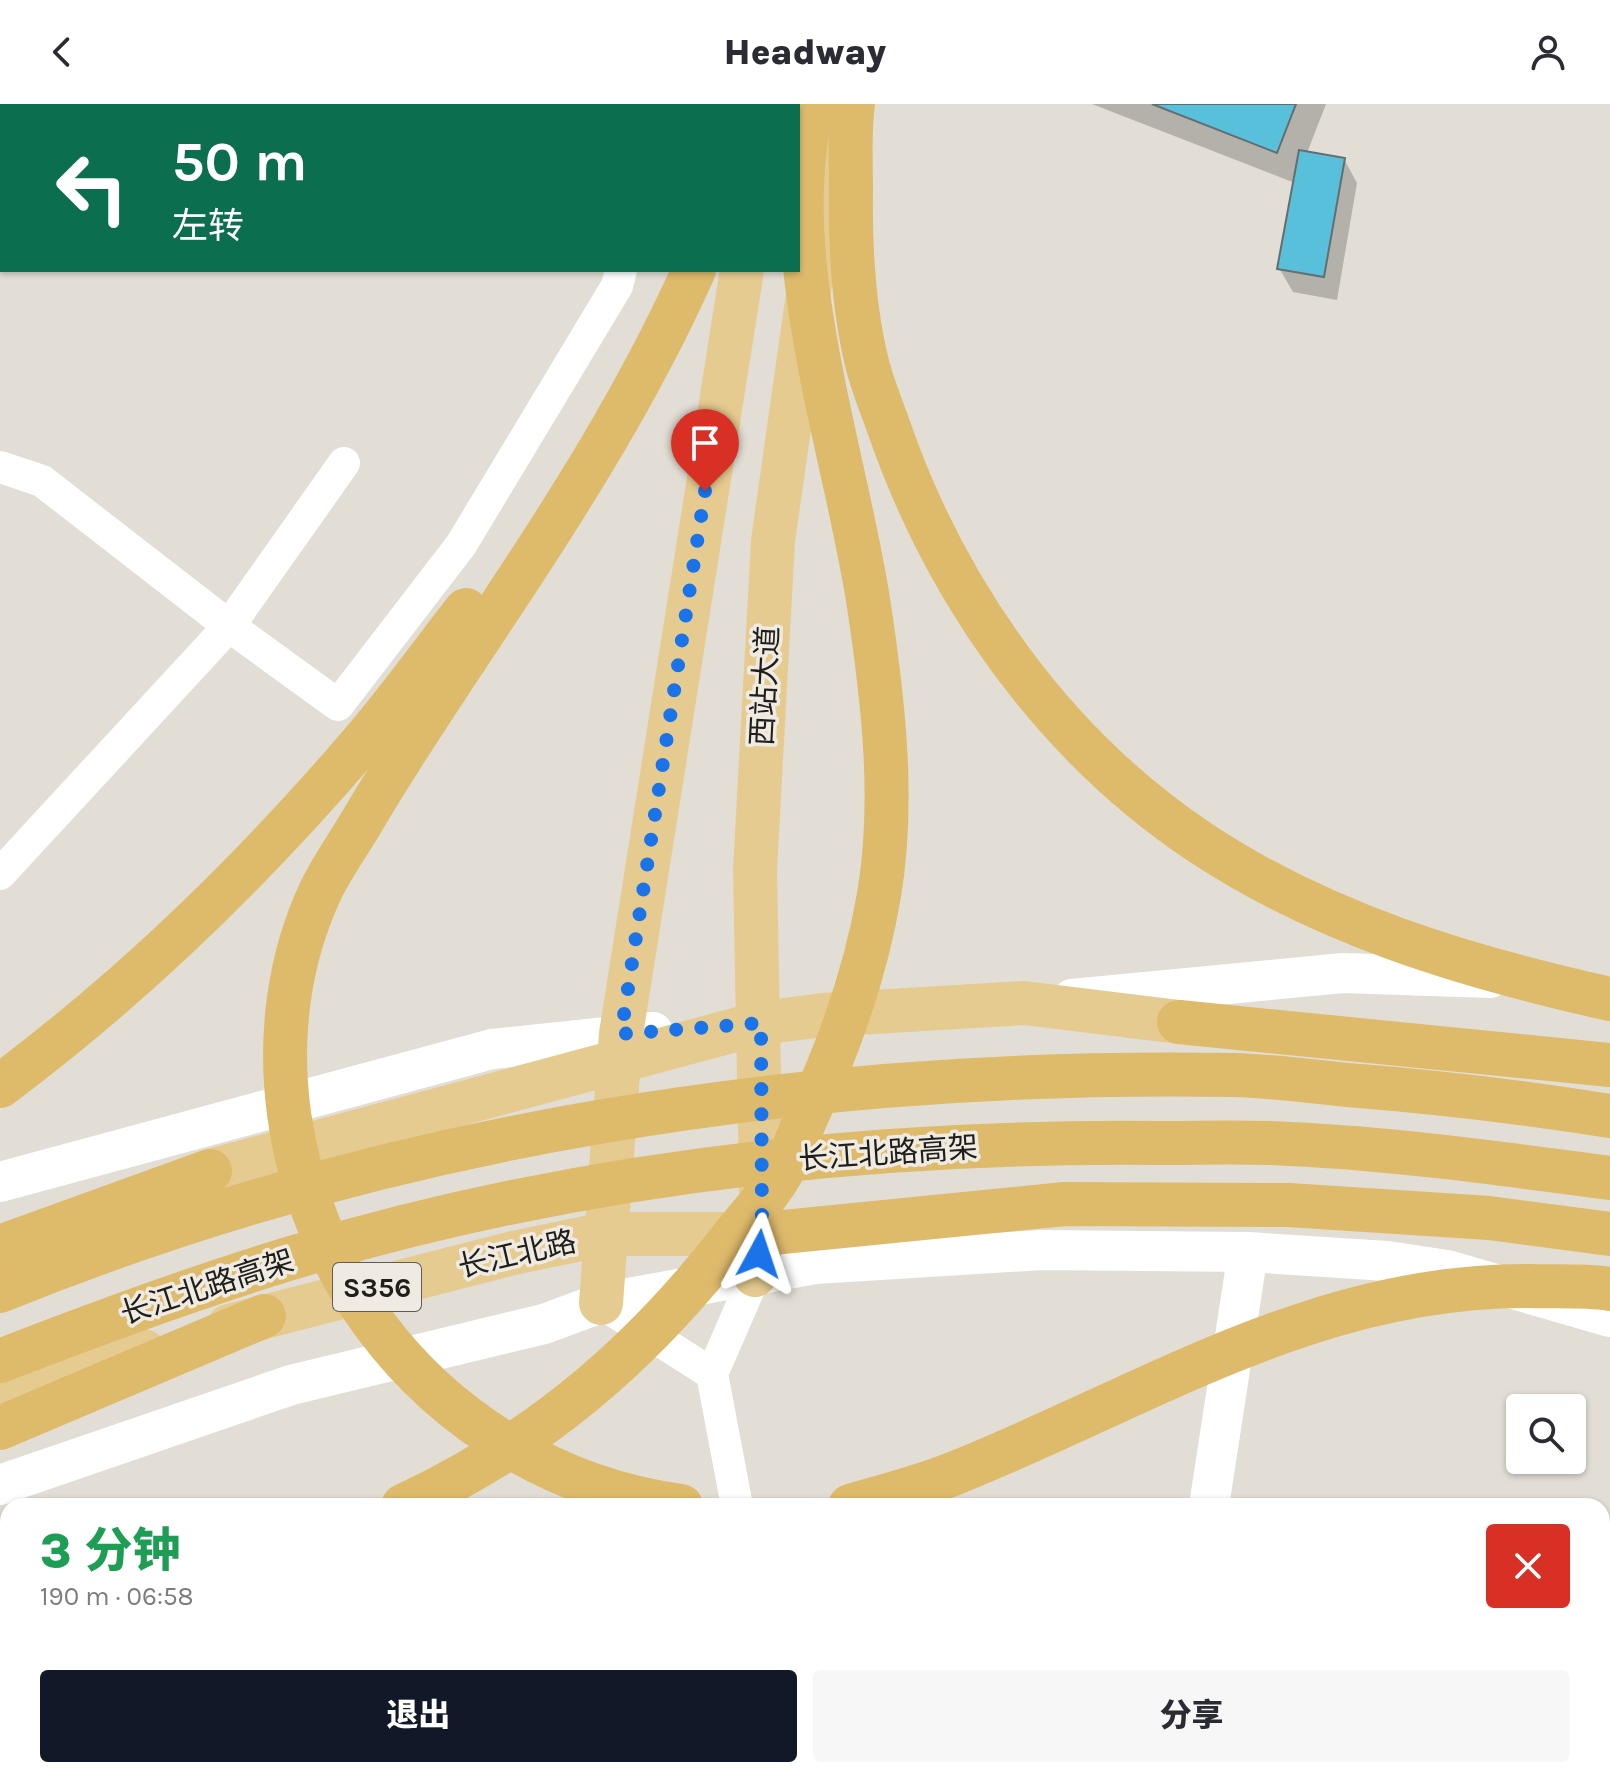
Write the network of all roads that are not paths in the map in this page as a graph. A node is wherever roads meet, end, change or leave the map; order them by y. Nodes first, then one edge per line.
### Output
1 (813, 104) edge
2 (853, 104) edge
3 (620, 272) edge
4 (663, 272) edge
5 (693, 272) edge
6 (742, 272) edge
7 (344, 463) dead end
8 (0, 467) edge
9 (229, 626) junction
10 (0, 874) edge
11 (1610, 984) edge
12 (1610, 999) edge
13 (1024, 1003) junction
14 (1179, 1022) joint
15 (761, 1023) junction
16 (619, 1048) junction
17 (1610, 1065) edge
18 (0, 1086) edge
19 (1610, 1116) edge
20 (210, 1171) junction
21 (1610, 1178) edge
22 (0, 1182) edge
23 (605, 1234) junction
24 (1610, 1234) edge
25 (0, 1247) edge
26 (1248, 1252) junction
27 (758, 1254) junction
28 (0, 1260) edge
29 (1610, 1289) edge
30 (0, 1291) edge
31 (601, 1303) junction
32 (264, 1316) junction
33 (1610, 1317) edge
34 (0, 1361) edge
35 (712, 1374) junction
36 (0, 1393) edge
37 (0, 1428) edge
38 (0, 1485) edge
39 (420, 1498) edge
40 (633, 1498) edge
41 (735, 1498) edge
42 (876, 1498) edge
43 (1210, 1498) edge

1 - 39 highway
2 - 12 highway
2 - 15 main road, 西站大道
3 - 9 street
4 - 18 highway
5 - 40 highway
6 - 16 main road
7 - 9 street
8 - 9 street
9 - 10 street
11 - 13 street
13 - 14 main road
13 - 15 main road
14 - 17 highway
15 - 16 main road
15 - 27 main road, 西站大道
16 - 20 main road
16 - 22 street
16 - 23 main road
19 - 30 highway
20 - 25 highway
20 - 28 main road
21 - 34 highway, 长江北路高架 / S356
23 - 27 main road, 长江北路 / S356
23 - 31 main road
23 - 32 main road, 长江北路 / S356
24 - 27 highway
26 - 27 street
26 - 33 street
26 - 43 street
27 - 31 street
27 - 35 street
29 - 42 highway
31 - 35 street
31 - 38 street
32 - 36 main road, 长江北路 / S356
32 - 37 highway
35 - 41 street

